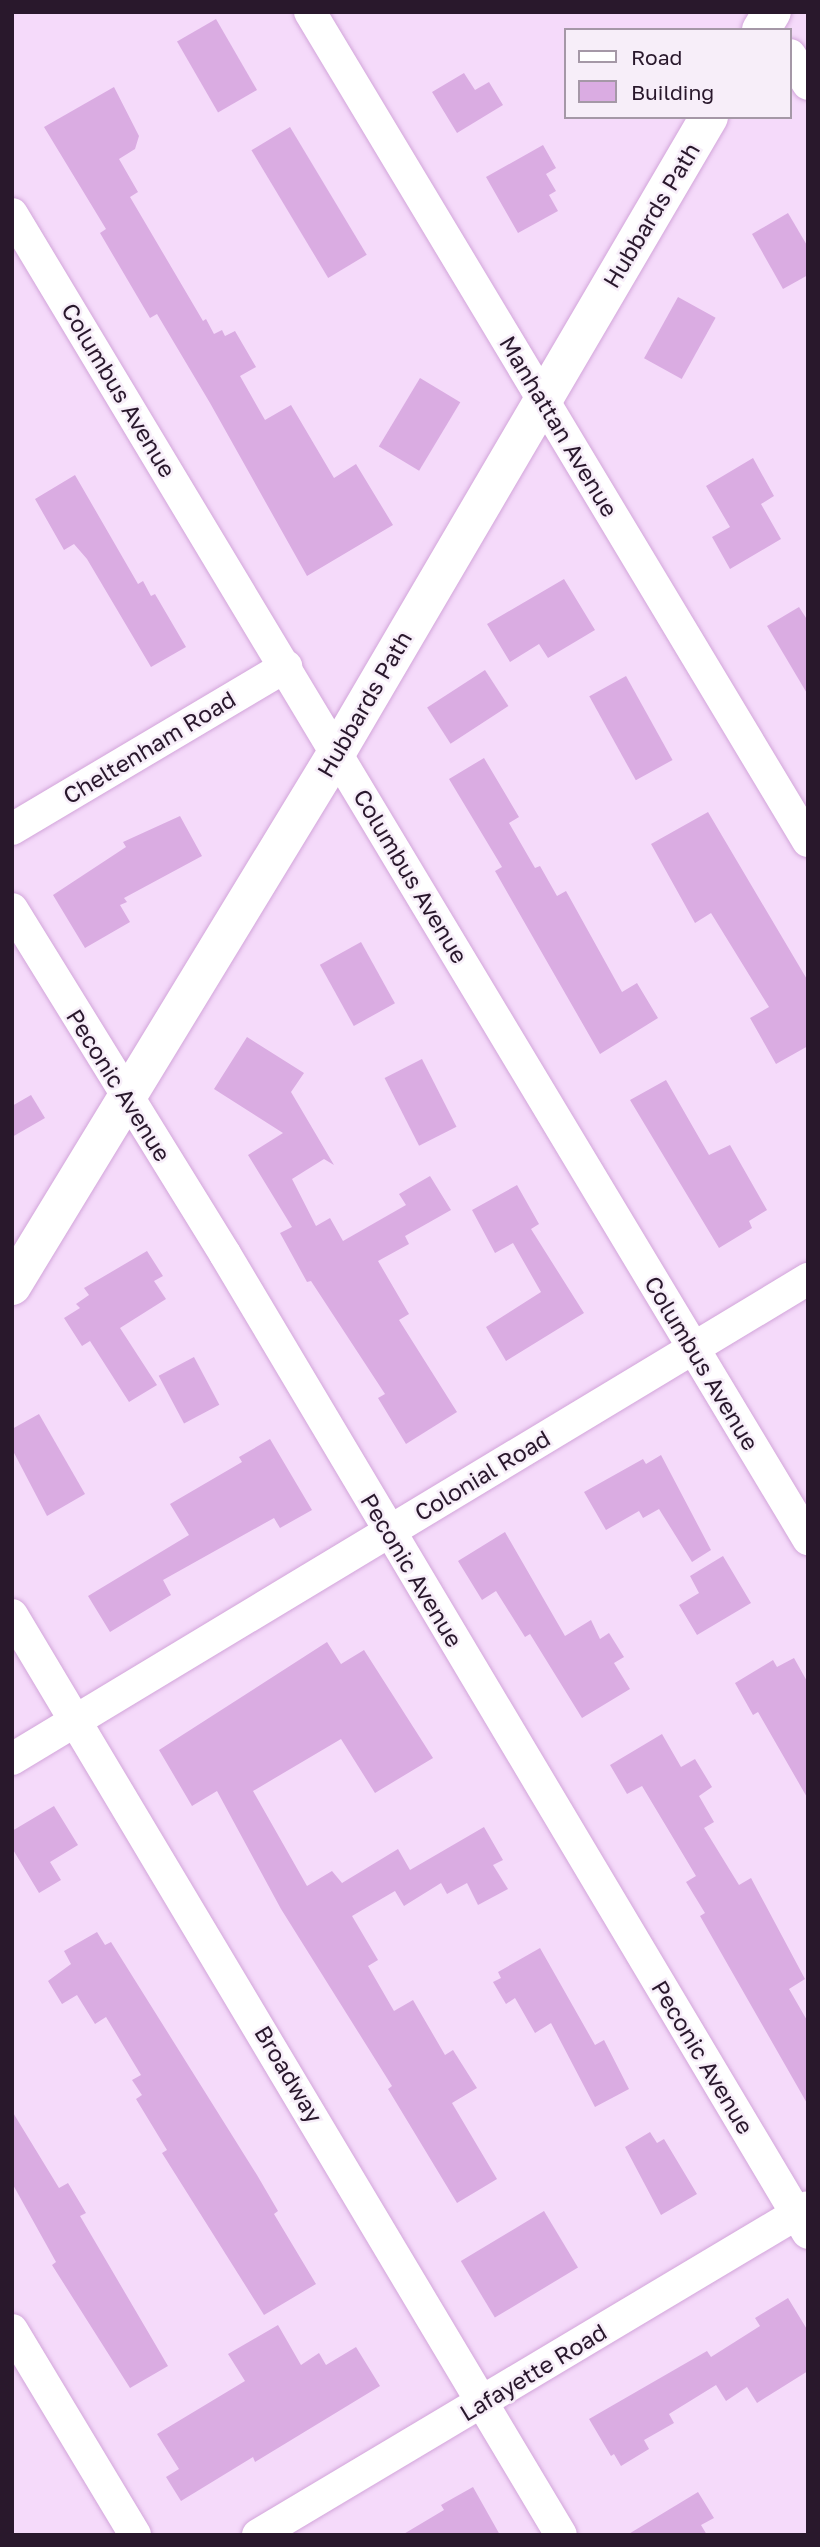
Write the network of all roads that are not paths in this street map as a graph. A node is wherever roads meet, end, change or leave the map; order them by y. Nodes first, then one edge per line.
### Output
1 (310, 12) edge
2 (792, 58) edge
3 (808, 84) edge
4 (708, 119) edge
5 (12, 214) edge
6 (541, 398) junction
7 (286, 666) junction
8 (337, 752) junction
9 (12, 829) edge
10 (808, 841) edge
11 (12, 909) edge
12 (126, 1098) junction
13 (808, 1279) edge
14 (12, 1286) edge
15 (693, 1347) junction
16 (389, 1531) junction
17 (808, 1539) edge
18 (12, 1615) edge
19 (77, 1719) junction
20 (12, 1759) edge
21 (804, 2218) edge
22 (12, 2330) edge
23 (484, 2401) junction
24 (135, 2535) edge
25 (258, 2535) edge
26 (561, 2535) edge

1 - 6 street, Manhattan Avenue
2 - 3 street
4 - 6 street, Hubbards Path
5 - 7 street, Columbus Avenue
6 - 8 street, Hubbards Path
6 - 10 street, Manhattan Avenue
7 - 8 street, Columbus Avenue
7 - 9 street, Cheltenham Road
8 - 12 street, Hubbards Path
8 - 15 street, Columbus Avenue
11 - 12 street, Peconic Avenue
12 - 14 street, Hubbards Path
12 - 16 street, Peconic Avenue
13 - 15 street, Colonial Road
15 - 16 street, Colonial Road
15 - 17 street, Columbus Avenue
16 - 19 street, Colonial Road
16 - 21 street, Peconic Avenue
18 - 19 street, Broadway
19 - 20 street, Colonial Road
19 - 23 street, Broadway
21 - 23 street, Lafayette Road
22 - 24 street
23 - 25 street, Lafayette Road
23 - 26 street, Broadway

